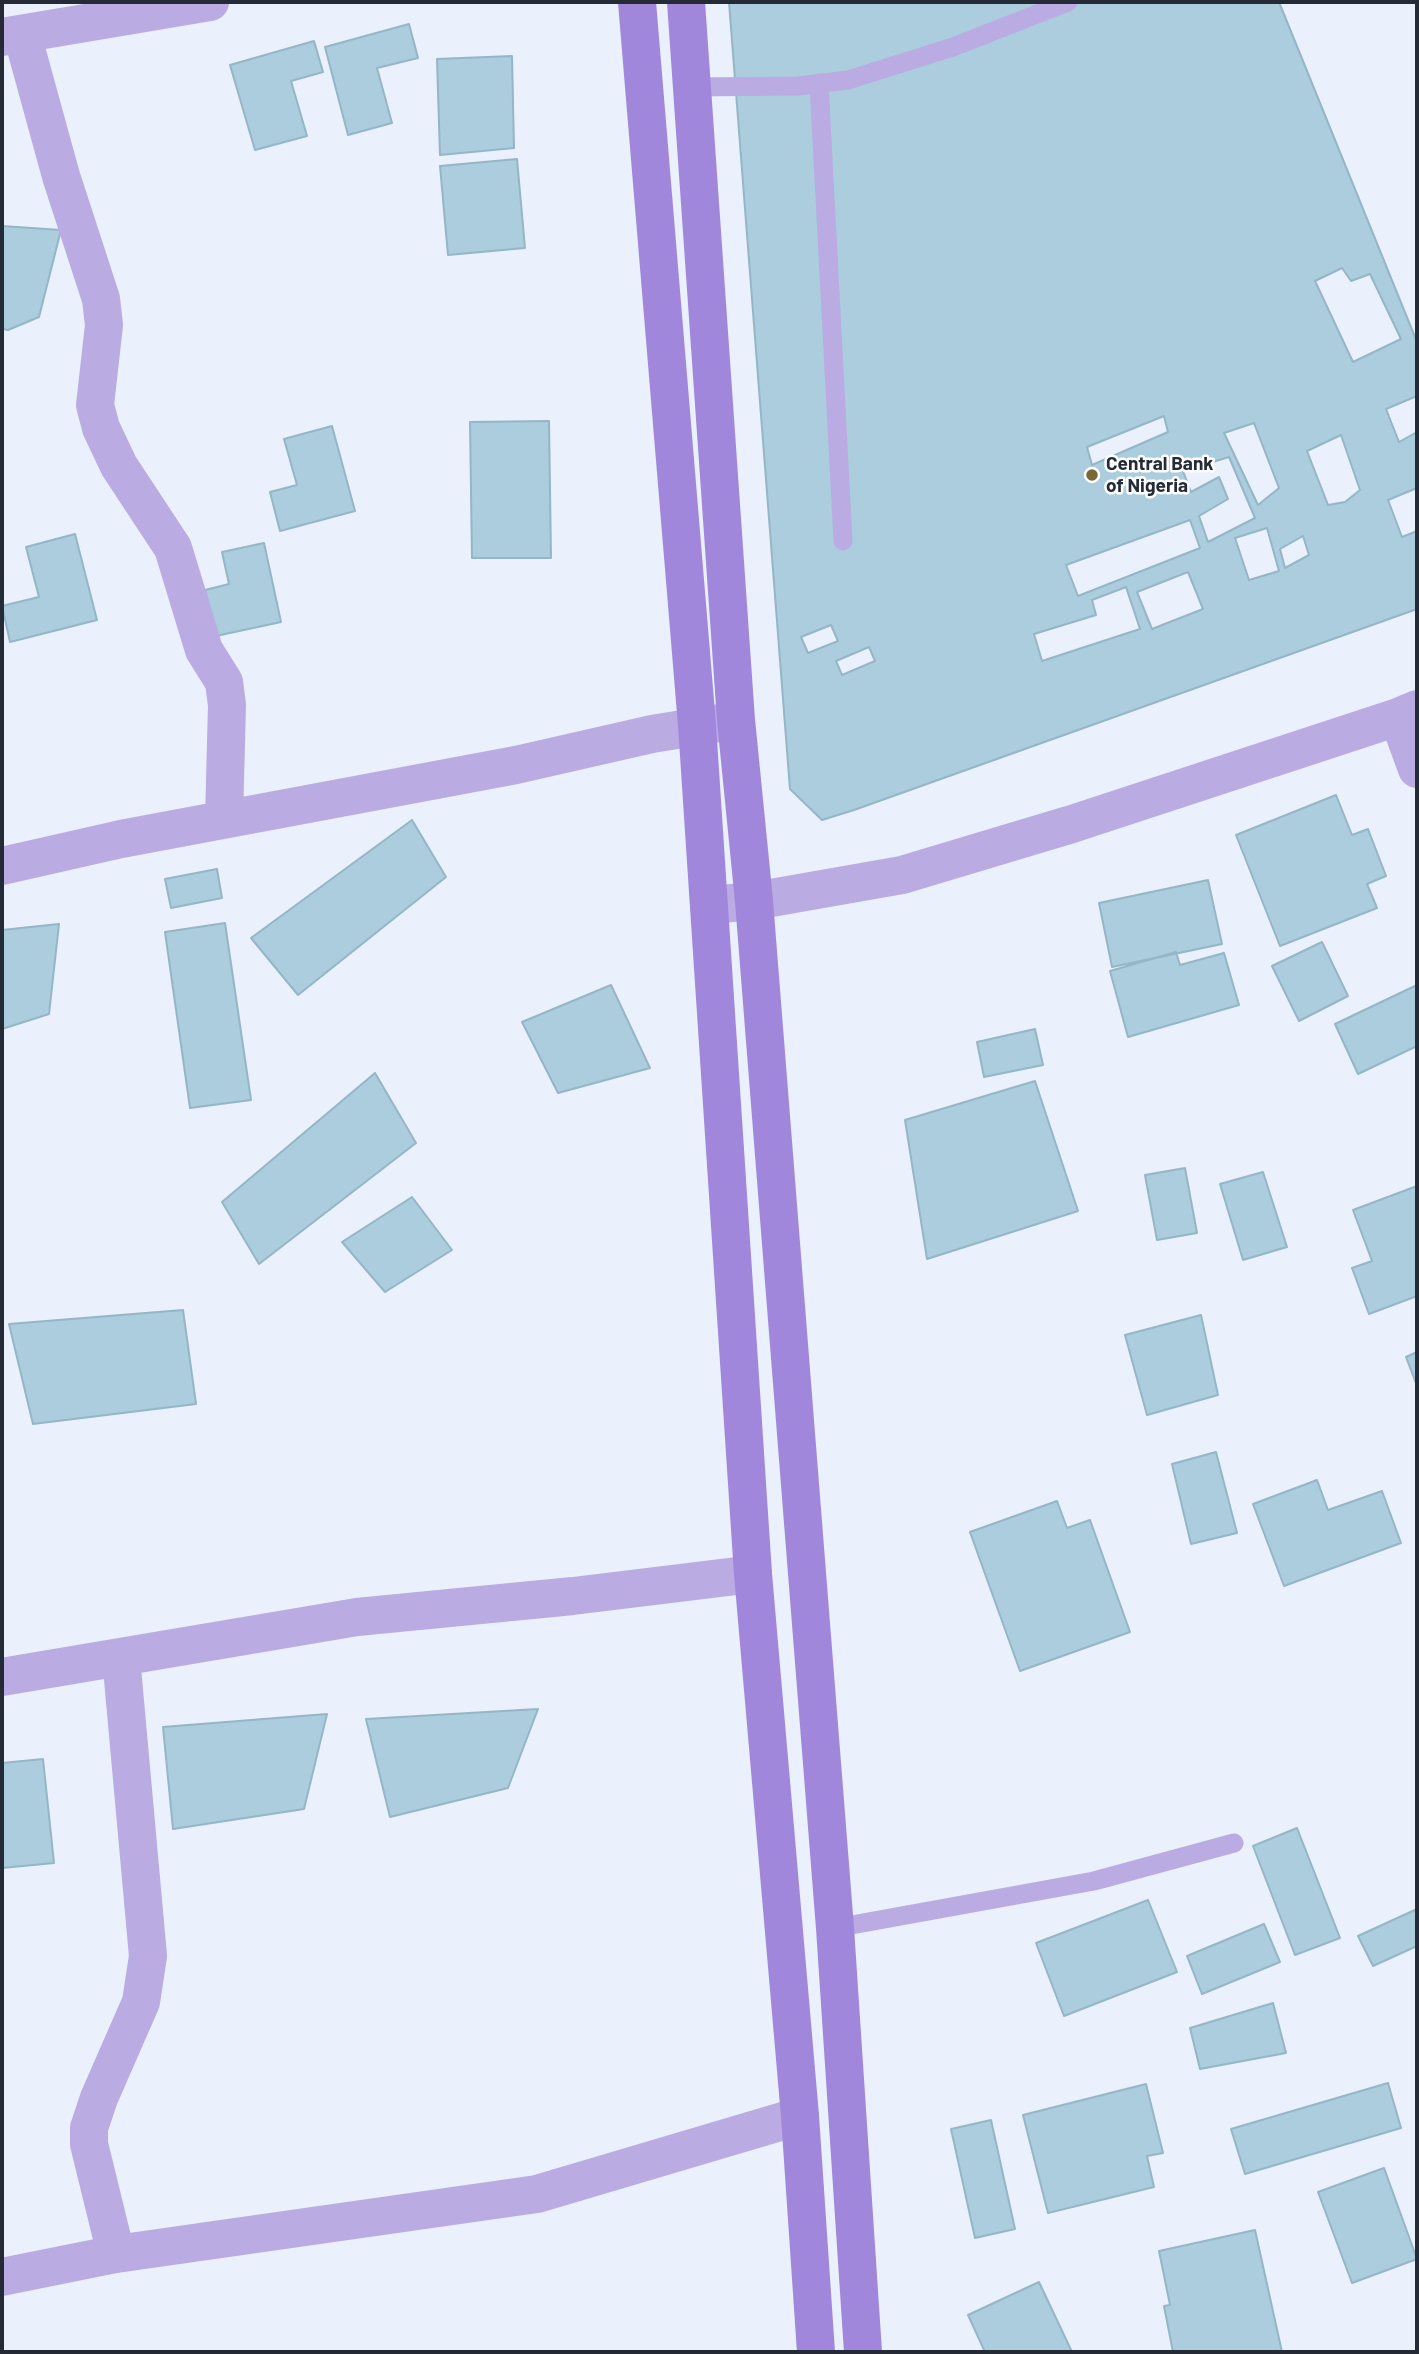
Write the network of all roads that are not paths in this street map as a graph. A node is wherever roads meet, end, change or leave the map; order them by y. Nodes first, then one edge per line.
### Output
1 (210, 2) edge
2 (637, 2) edge
3 (686, 2) edge
4 (1068, 2) edge
5 (12, 35) edge
6 (819, 83) junction
7 (692, 87) junction
8 (843, 541) dead end
9 (1407, 713) edge
10 (736, 720) junction
11 (697, 725) junction
12 (1417, 769) edge
13 (224, 819) junction
14 (2, 866) edge
15 (754, 901) junction
16 (710, 905) junction
17 (753, 1574) junction
18 (121, 1657) junction
19 (2, 1677) edge
20 (1234, 1843) dead end
21 (835, 1928) junction
22 (800, 2116) junction
23 (116, 2254) junction
24 (2, 2277) edge
25 (816, 2352) edge
26 (863, 2352) edge

1 - 5 street
2 - 11 street
3 - 7 street
4 - 6 lane
5 - 13 street
6 - 7 lane
6 - 8 lane
7 - 10 street
9 - 12 street
9 - 15 street
10 - 11 street
10 - 15 street
11 - 13 street
11 - 16 street
13 - 14 street
15 - 16 street
15 - 21 street
16 - 17 street
17 - 18 street
17 - 22 street
18 - 19 street
18 - 23 street
20 - 21 lane
21 - 26 street
22 - 23 street
22 - 25 street
23 - 24 street

